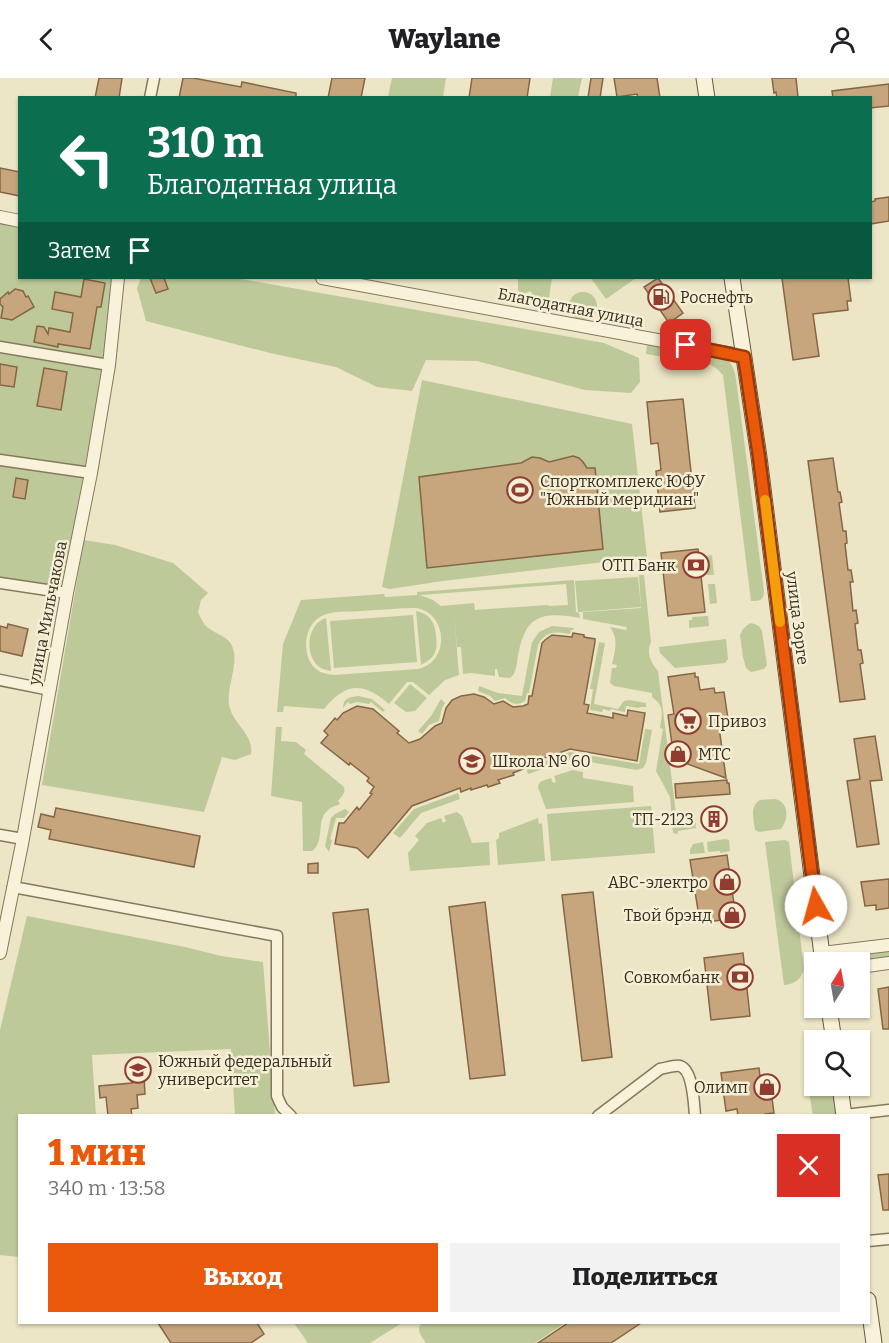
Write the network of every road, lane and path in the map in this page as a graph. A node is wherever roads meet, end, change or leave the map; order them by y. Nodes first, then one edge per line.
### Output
1 (154, 78) edge
2 (704, 78) edge
3 (150, 96) edge
4 (707, 96) edge
5 (0, 217) edge
6 (18, 221) edge
7 (118, 279) edge
8 (326, 279) edge
9 (732, 279) edge
10 (0, 347) edge
11 (744, 357) junction
12 (109, 365) junction
13 (0, 460) edge
14 (91, 473) junction
15 (0, 583) edge
16 (67, 593) junction
17 (0, 680) edge
18 (50, 690) junction
19 (0, 835) edge
20 (23, 839) junction
21 (13, 887) junction
22 (2, 934) edge
23 (889, 945) edge
24 (822, 952) edge
25 (853, 952) edge
26 (0, 953) edge
27 (889, 963) edge
28 (870, 966) edge
29 (841, 1096) edge
30 (889, 1110) edge
31 (289, 1114) edge
32 (601, 1114) edge
33 (695, 1114) edge
34 (844, 1114) edge
35 (859, 1114) edge
36 (889, 1239) edge
37 (870, 1242) edge
38 (870, 1314) edge
39 (874, 1343) edge

1 - 3 street
2 - 4 main road
5 - 6 street
7 - 12 street, улица Мильчакова
8 - 11 street, Благодатная улица
9 - 11 main road, улица Зорге
10 - 12 street
11 - 24 main road, улица Зорге
12 - 14 street, улица Мильчакова
13 - 14 street
14 - 16 street, улица Мильчакова
15 - 16 street
16 - 18 street, улица Мильчакова
17 - 18 street
18 - 20 street, улица Мильчакова
19 - 20 street
20 - 21 street, улица Мильчакова
21 - 22 street, улица Мильчакова
21 - 31 street
22 - 26 street, улица Мильчакова
23 - 25 street
27 - 28 street
29 - 34 main road
30 - 35 street
32 - 33 street
36 - 37 street
38 - 39 main road

